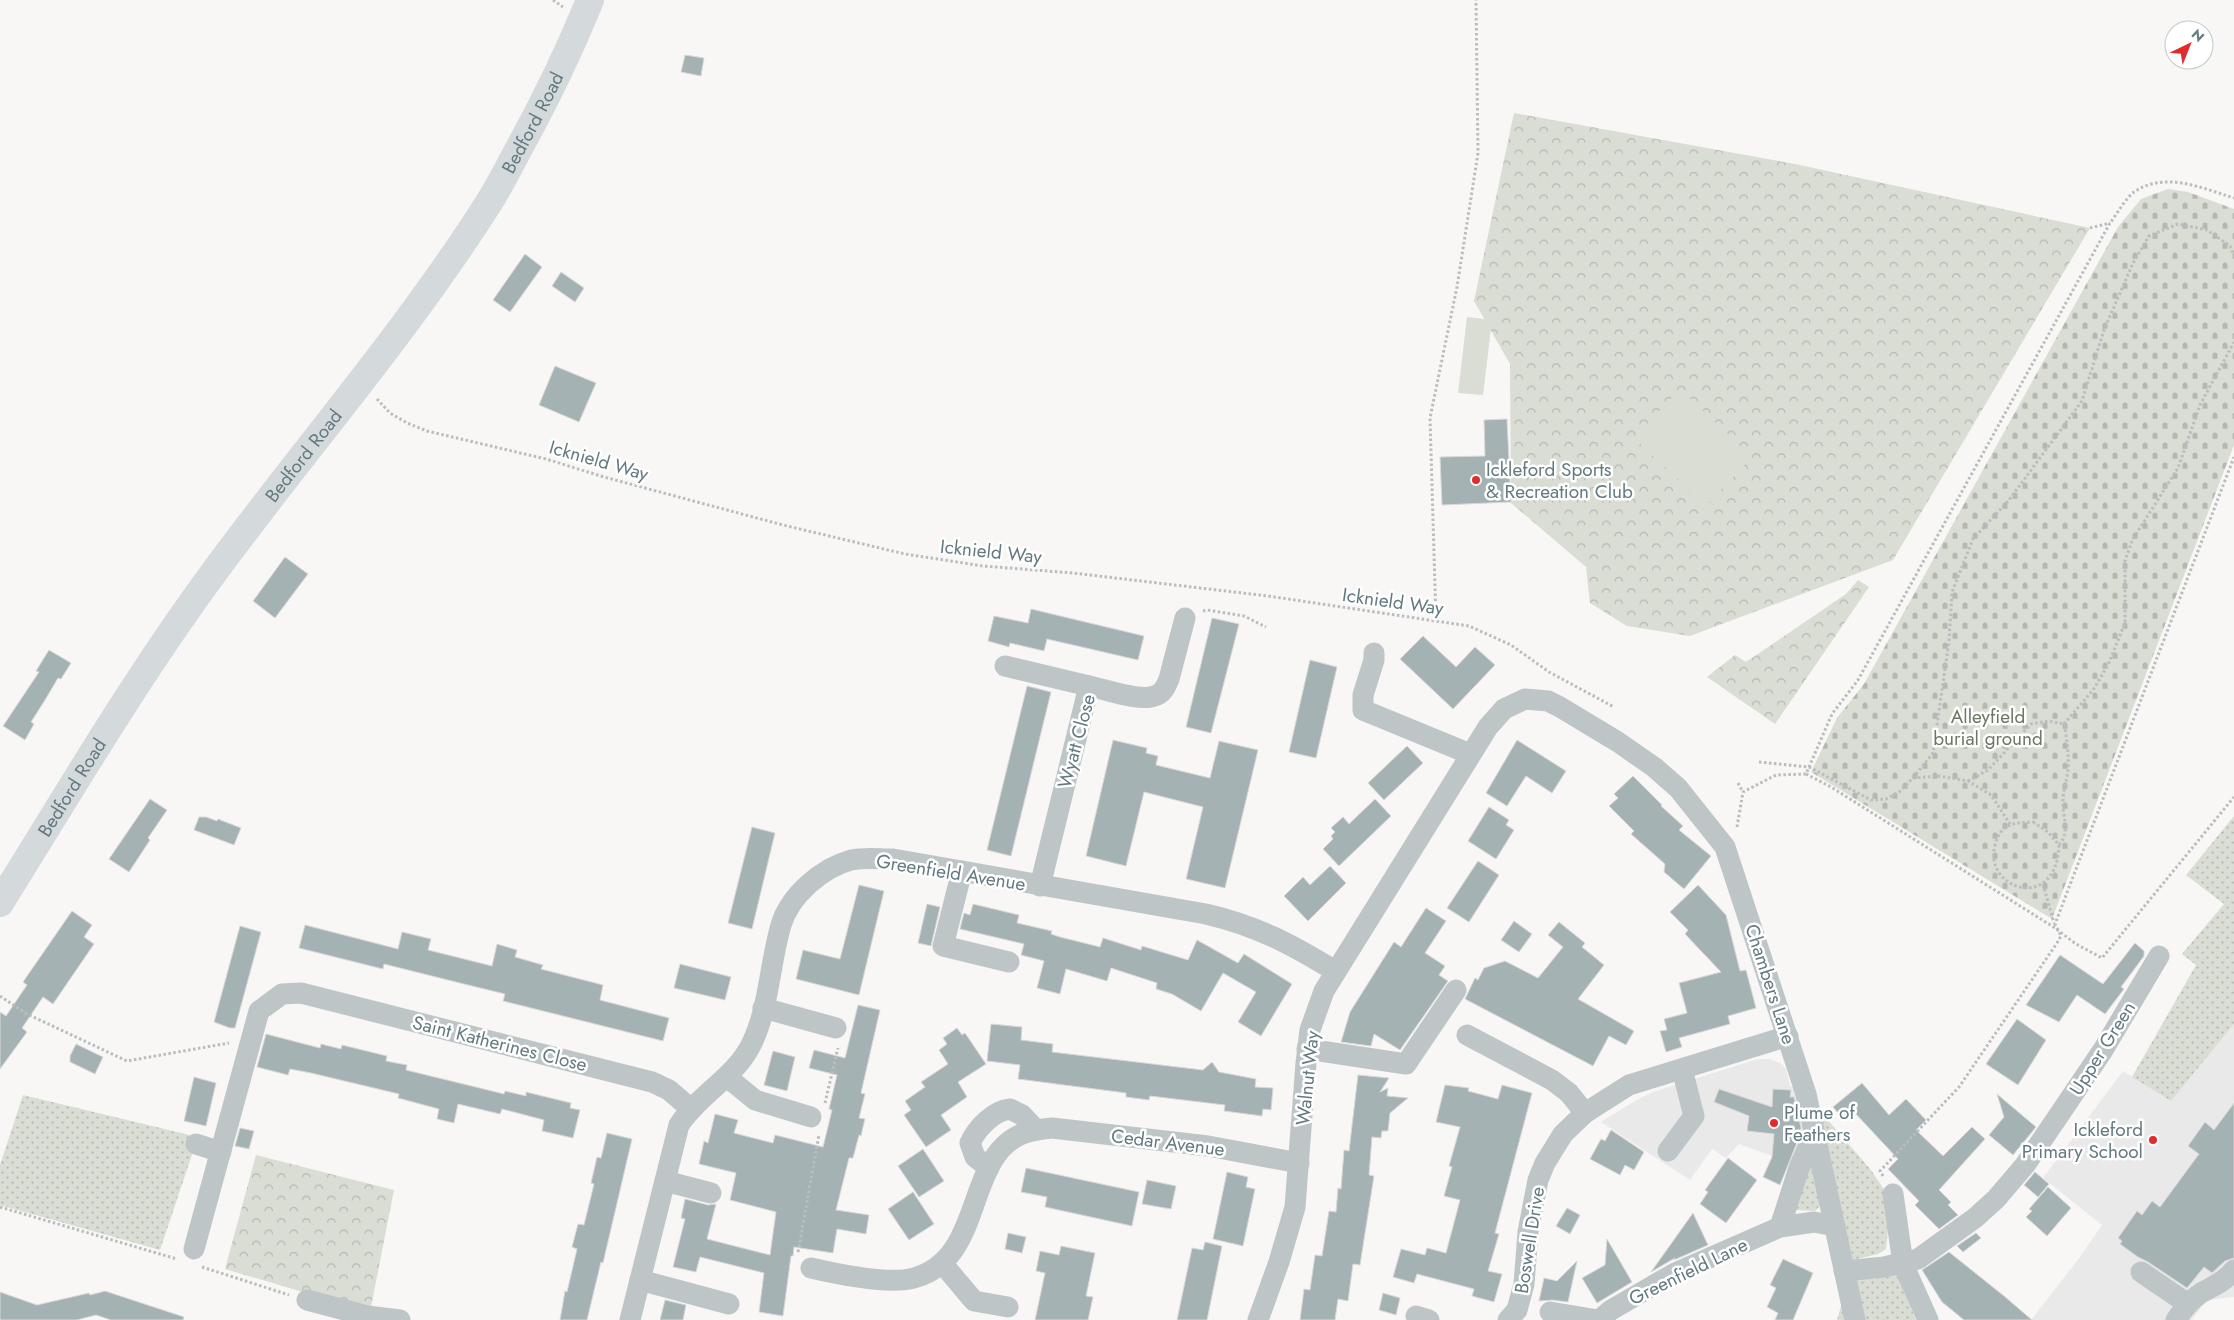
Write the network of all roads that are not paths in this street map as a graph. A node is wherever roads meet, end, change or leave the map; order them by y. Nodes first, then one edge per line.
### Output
1 (590, 0) edge
2 (1185, 618) road end
3 (1374, 653) dead end
4 (1005, 666) dead end
5 (1089, 686) junction
6 (1618, 742) joint
7 (1470, 754) junction
8 (962, 871) junction
9 (1040, 886) junction
10 (0, 903) edge
11 (2159, 956) dead end
12 (1008, 962) dead end
13 (1335, 970) junction
14 (1456, 990) dead end
15 (763, 1008) junction
16 (836, 1028) road end
17 (1467, 1035) dead end
18 (1788, 1036) junction
19 (1308, 1049) junction
20 (1682, 1069) junction
21 (727, 1077) junction
22 (691, 1109) junction
23 (1585, 1113) junction
24 (816, 1118) road end
25 (1036, 1130) junction
26 (1814, 1134) junction
27 (196, 1144) dead end
28 (1668, 1151) dead end
29 (221, 1152) junction
30 (1299, 1163) junction
31 (989, 1168) junction
32 (665, 1181) junction
33 (711, 1193) dead end
34 (1892, 1194) road end
35 (1836, 1226) junction
36 (1780, 1227) junction
37 (191, 1258) road end
38 (942, 1263) junction
39 (1902, 1264) junction
40 (811, 1268) road end
41 (2234, 1270) edge
42 (1844, 1271) junction
43 (2141, 1272) dead end
44 (640, 1280) junction
45 (307, 1300) road end
46 (729, 1304) dead end
47 (1008, 1307) dead end
48 (1550, 1312) dead end
49 (2182, 1312) edge
50 (400, 1320) edge
51 (630, 1320) edge
52 (1258, 1320) edge
53 (1508, 1320) edge
54 (1598, 1320) edge
55 (1855, 1320) edge
56 (1928, 1320) edge

1 - 10 main road, Bedford Road
2 - 5 street, Wyatt Close
3 - 7 street
4 - 5 street
5 - 9 street, Wyatt Close
6 - 7 street, Walnut Way
6 - 18 street, Chambers Lane
7 - 13 street, Walnut Way
8 - 9 street, Greenfield Avenue
8 - 12 street
8 - 15 street, Greenfield Avenue
9 - 13 street, Greenfield Avenue
11 - 39 street, Upper Green
13 - 19 street, Walnut Way
14 - 19 street
15 - 16 street
15 - 21 street, Greenfield Avenue
17 - 23 street
18 - 20 street, Boswell Drive
18 - 26 street, Chambers Lane
19 - 30 street, Walnut Way
20 - 23 street, Boswell Drive
20 - 28 street
21 - 22 street, Greenfield Avenue
21 - 24 street
22 - 29 street, Saint Katherines Close
22 - 32 street, Greenfield Avenue
23 - 53 street, Boswell Drive
25 - 30 street, Cedar Avenue
25 - 31 street, Cedar Avenue
25 - 31 street
26 - 35 street, Chambers Lane
26 - 36 street
27 - 29 street
29 - 37 street
30 - 52 street, Walnut Way
31 - 38 street, Cedar Avenue
32 - 33 street
32 - 44 street, Greenfield Avenue
34 - 39 street
35 - 36 street, Greenfield Lane
35 - 42 street, Chambers Lane
36 - 54 street, Greenfield Lane
38 - 40 street, Cedar Avenue
38 - 47 street
39 - 42 street, Upper Green
39 - 56 street
41 - 49 street
42 - 55 street
43 - 49 street
44 - 46 street
44 - 51 street, Greenfield Avenue
45 - 50 street
48 - 54 street, Greenfield Lane

